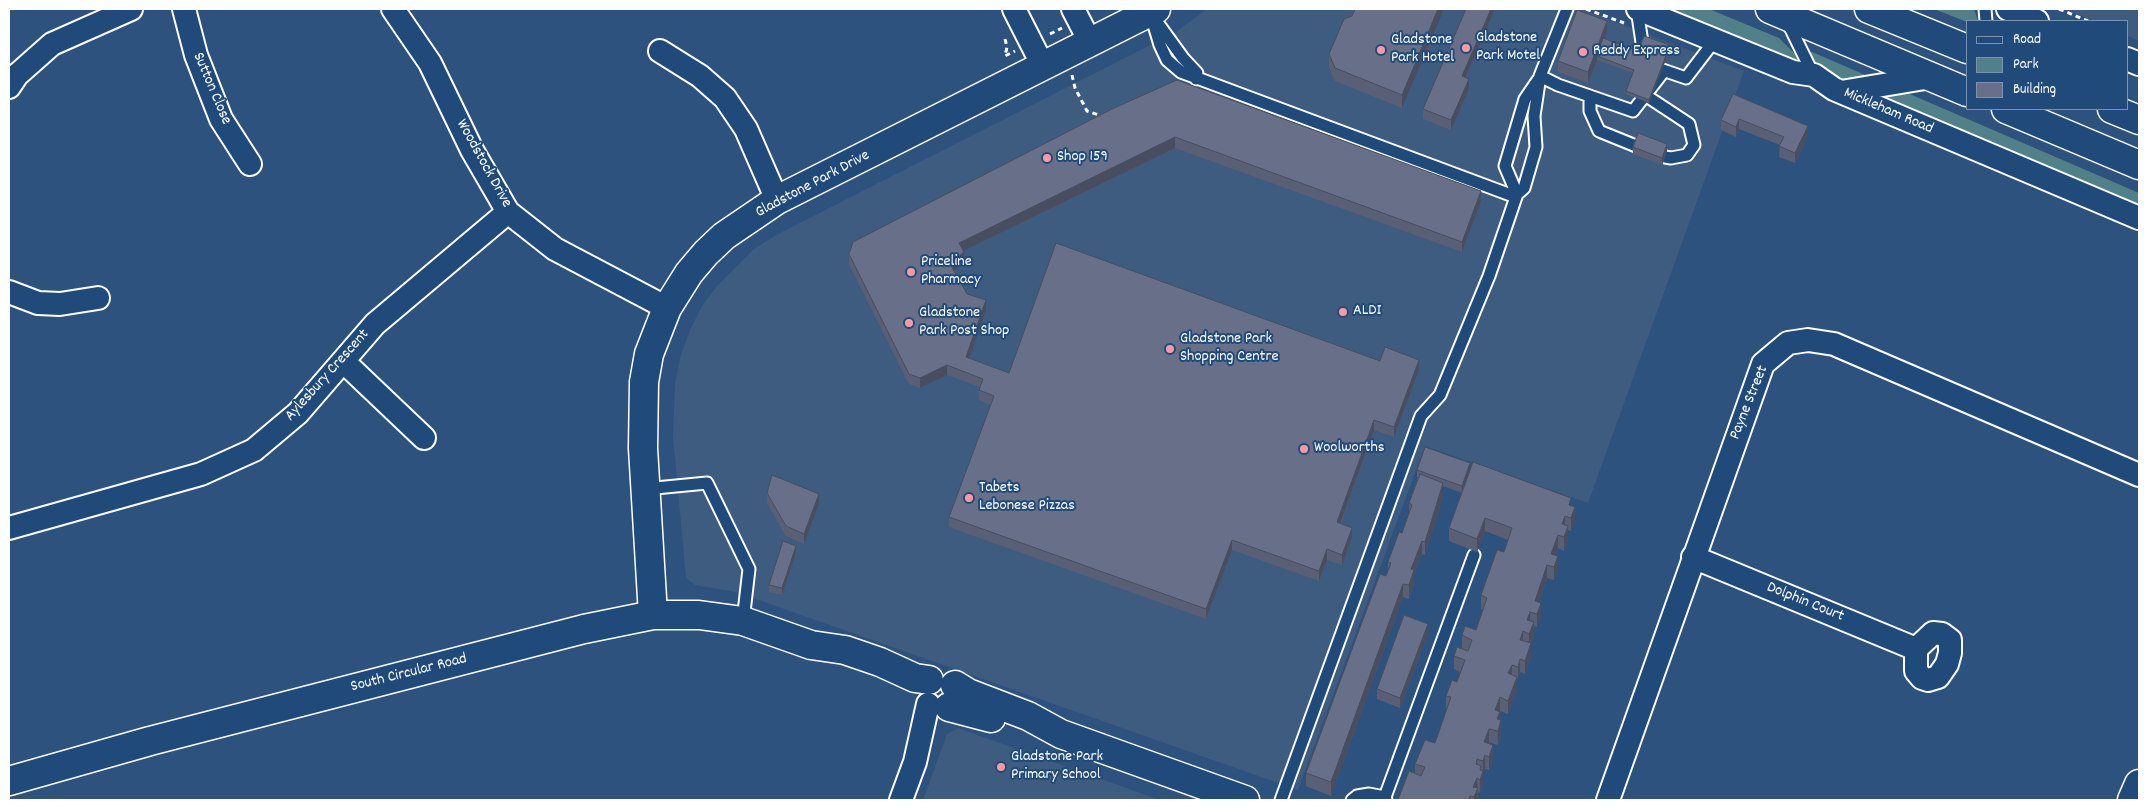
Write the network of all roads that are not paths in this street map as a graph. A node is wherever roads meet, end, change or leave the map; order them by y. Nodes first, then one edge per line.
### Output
1 (131, 9) edge
2 (184, 9) edge
3 (393, 9) edge
4 (1014, 9) edge
5 (1073, 9) edge
6 (1567, 9) edge
7 (1638, 9) edge
8 (1869, 9) edge
9 (2008, 9) edge
10 (1153, 10) edge
11 (1777, 12) edge
12 (2035, 20) edge
13 (1715, 40) junction
14 (1090, 42) junction
15 (1966, 49) edge
16 (660, 51) dead end
17 (1052, 52) junction
18 (1664, 71) junction
19 (1814, 75) junction
20 (1540, 76) junction
21 (1931, 77) junction
22 (9, 87) edge
23 (1841, 92) junction
24 (1966, 92) edge
25 (1645, 95) junction
26 (1590, 96) junction
27 (2008, 110) edge
28 (2114, 110) edge
29 (2139, 120) edge
30 (1636, 146) edge
31 (1665, 156) edge
32 (250, 164) dead end
33 (2139, 166) edge
34 (1517, 195) junction
35 (777, 200) junction
36 (508, 212) junction
37 (2139, 218) edge
38 (9, 292) edge
39 (98, 298) dead end
40 (667, 308) junction
41 (343, 361) junction
42 (424, 438) dead end
43 (2139, 474) edge
44 (645, 489) junction
45 (9, 528) edge
46 (1474, 555) edge
47 (1694, 557) junction
48 (653, 615) junction
49 (743, 620) junction
50 (1916, 648) dead end
51 (938, 697) junction
52 (9, 781) edge
53 (2139, 784) edge
54 (1385, 798) edge
55 (901, 800) edge
56 (1245, 800) edge
57 (1281, 800) edge
58 (1352, 800) edge
59 (1608, 800) edge
60 (2132, 800) edge

1 - 22 street
2 - 32 street, Sutton Close
3 - 36 street, Woodstock Drive
4 - 17 street
5 - 14 street
6 - 20 lane
7 - 13 street, Mickleham Road
7 - 18 lane
8 - 15 street
9 - 12 street
10 - 14 street, Gladstone Park Drive
10 - 34 lane
11 - 19 lane
11 - 21 street
13 - 18 lane
13 - 19 street, Mickleham Road
14 - 17 street, Gladstone Park Drive
16 - 35 street
17 - 35 street, Gladstone Park Drive
18 - 25 lane
19 - 23 street, Mickleham Road
20 - 26 lane
20 - 34 lane
20 - 34 lane
21 - 23 street
21 - 24 street
23 - 37 street, Mickleham Road
25 - 26 lane
25 - 31 lane
26 - 30 lane
27 - 33 street
28 - 29 street
34 - 57 lane
35 - 40 street, Gladstone Park Drive
36 - 40 street, Woodstock Drive
36 - 41 street, Aylesbury Crescent
38 - 39 street
40 - 44 street, Gladstone Park Drive
41 - 42 street
41 - 45 street, Aylesbury Crescent
43 - 47 street, Payne Street
44 - 48 street, Gladstone Park Drive
44 - 49 lane
46 - 54 lane
47 - 50 street, Dolphin Court
47 - 59 street, Payne Street
48 - 49 street, South Circular Road
48 - 52 street, South Circular Road
49 - 51 street, South Circular Road
51 - 55 street
51 - 56 street, South Circular Road
53 - 60 street
54 - 58 lane

